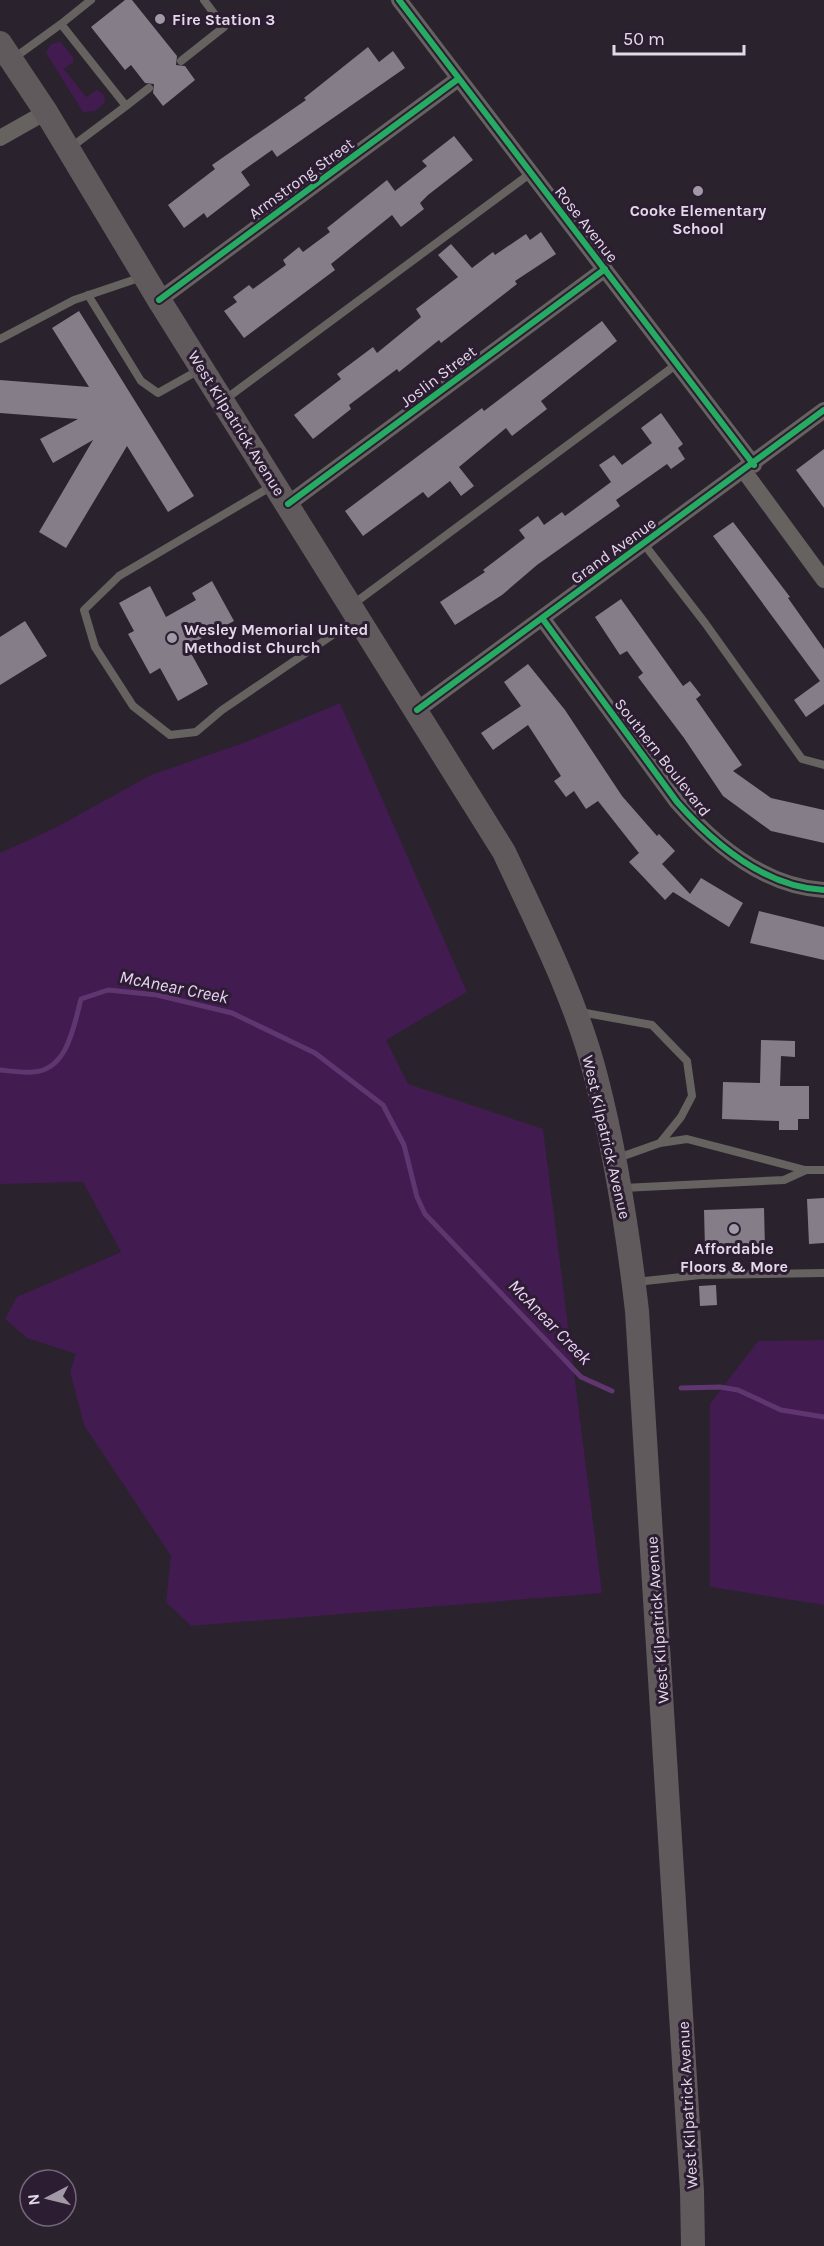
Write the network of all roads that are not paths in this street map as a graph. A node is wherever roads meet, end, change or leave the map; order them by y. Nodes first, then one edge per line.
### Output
1 (91, 0) edge
2 (204, 0) edge
3 (399, 0) edge
4 (61, 24) junction
5 (5, 51) edge
6 (181, 62) dead end
7 (458, 79) junction
8 (149, 88) dead end
9 (126, 106) junction
10 (46, 112) junction
11 (0, 138) edge
12 (67, 150) junction
13 (531, 173) junction
14 (605, 269) junction
15 (145, 276) junction
16 (88, 295) junction
17 (159, 300) junction
18 (0, 339) edge
19 (677, 364) junction
20 (202, 368) junction
21 (223, 401) junction
22 (824, 410) edge
23 (749, 468) junction
24 (281, 494) junction
25 (644, 544) junction
26 (824, 580) edge
27 (355, 611) junction
28 (542, 618) junction
29 (417, 710) junction
30 (824, 765) edge
31 (824, 890) edge
32 (573, 1010) junction
33 (660, 1143) junction
34 (614, 1159) junction
35 (806, 1170) junction
36 (824, 1170) edge
37 (620, 1188) junction
38 (824, 1273) edge
39 (634, 1282) junction
40 (693, 2246) edge

1 - 4 lane
2 - 6 lane
3 - 7 street, Rose Avenue
4 - 5 lane
4 - 9 lane
5 - 10 main road, West Kilpatrick Avenue
7 - 13 street, Rose Avenue
7 - 17 street, Armstrong Street
8 - 9 lane
9 - 12 lane
10 - 11 street
10 - 12 main road, West Kilpatrick Avenue
12 - 15 main road, West Kilpatrick Avenue
13 - 14 street, Rose Avenue
13 - 21 lane
14 - 19 street, Rose Avenue
14 - 24 street, Joslin Street
15 - 16 lane
15 - 17 main road, West Kilpatrick Avenue
16 - 18 lane
16 - 20 lane
17 - 20 main road, West Kilpatrick Avenue
19 - 23 street, Rose Avenue
19 - 27 lane
20 - 21 main road, West Kilpatrick Avenue
21 - 24 main road, West Kilpatrick Avenue
22 - 23 street, Grand Avenue
23 - 25 street, Grand Avenue
23 - 26 street, Rose Avenue
24 - 27 main road, West Kilpatrick Avenue
24 - 27 lane
25 - 28 street, Grand Avenue
25 - 30 lane
27 - 29 main road, West Kilpatrick Avenue
28 - 29 street, Grand Avenue
28 - 31 street, Southern Boulevard
29 - 32 main road, West Kilpatrick Avenue
32 - 33 lane
32 - 34 main road, West Kilpatrick Avenue
33 - 34 lane
33 - 35 lane
34 - 37 main road, West Kilpatrick Avenue
35 - 36 lane
35 - 37 lane
37 - 39 main road, West Kilpatrick Avenue
38 - 39 lane
39 - 40 main road, West Kilpatrick Avenue

